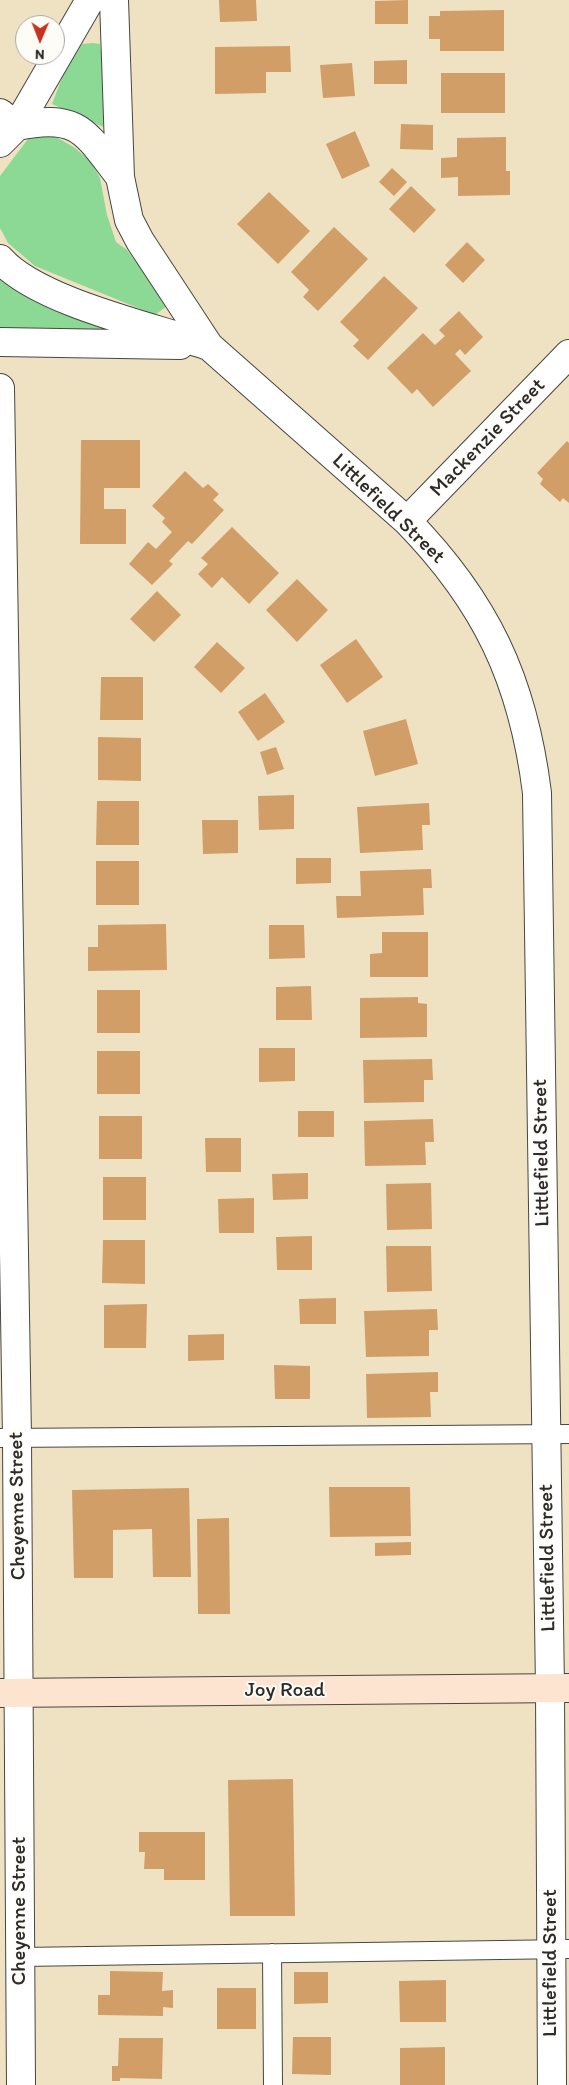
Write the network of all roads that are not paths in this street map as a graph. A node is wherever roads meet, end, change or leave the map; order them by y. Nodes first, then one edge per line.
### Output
1 (90, 0) edge
2 (114, 0) edge
3 (6, 128) edge
4 (120, 177) junction
5 (0, 259) edge
6 (0, 342) edge
7 (209, 346) junction
8 (569, 354) edge
9 (0, 388) edge
10 (407, 521) junction
11 (558, 1434) edge
12 (9, 1438) edge
13 (559, 1688) edge
14 (10, 1693) edge
15 (560, 1949) edge
16 (272, 1953) junction
17 (20, 1957) junction
18 (21, 2085) edge
19 (273, 2085) edge
20 (552, 2085) edge

1 - 3 street
2 - 4 street
3 - 4 street, Littlefield Street
4 - 7 street, Littlefield Street
5 - 7 street, Littlefield Street
6 - 7 street
7 - 10 street, Littlefield Street
8 - 10 street, Mackenzie Street
9 - 12 street, Cheyenne Street
10 - 11 street, Littlefield Street
11 - 12 lane
11 - 13 street, Littlefield Street
12 - 14 street, Cheyenne Street
13 - 14 street, Joy Road
13 - 15 street, Littlefield Street
14 - 17 street, Cheyenne Street
15 - 16 lane
15 - 20 street, Littlefield Street
16 - 17 lane
16 - 19 lane
17 - 18 street, Cheyenne Street

